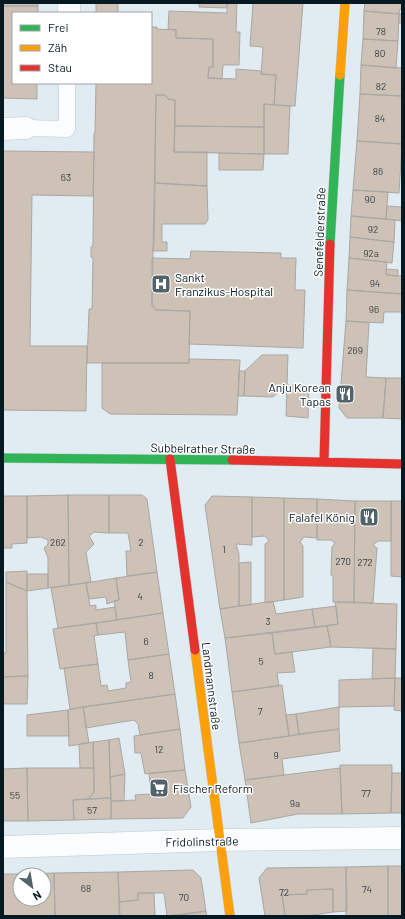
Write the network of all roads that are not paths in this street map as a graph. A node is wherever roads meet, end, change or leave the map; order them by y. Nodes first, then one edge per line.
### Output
1 (345, 3) edge
2 (68, 84) edge
3 (26, 128) joint
4 (3, 129) edge
5 (3, 458) edge
6 (170, 459) junction
7 (324, 462) junction
8 (402, 464) edge
9 (402, 838) edge
10 (220, 840) junction
11 (3, 847) edge
12 (230, 916) edge

1 - 7 street, Senefelderstraße
2 - 3 lane
3 - 4 street
5 - 6 street, Subbelrather Straße
6 - 7 street, Subbelrather Straße
6 - 10 street, Landmannstraße
7 - 8 street, Subbelrather Straße
9 - 10 street, Fridolinstraße
10 - 11 street, Fridolinstraße
10 - 12 street, Landmannstraße

